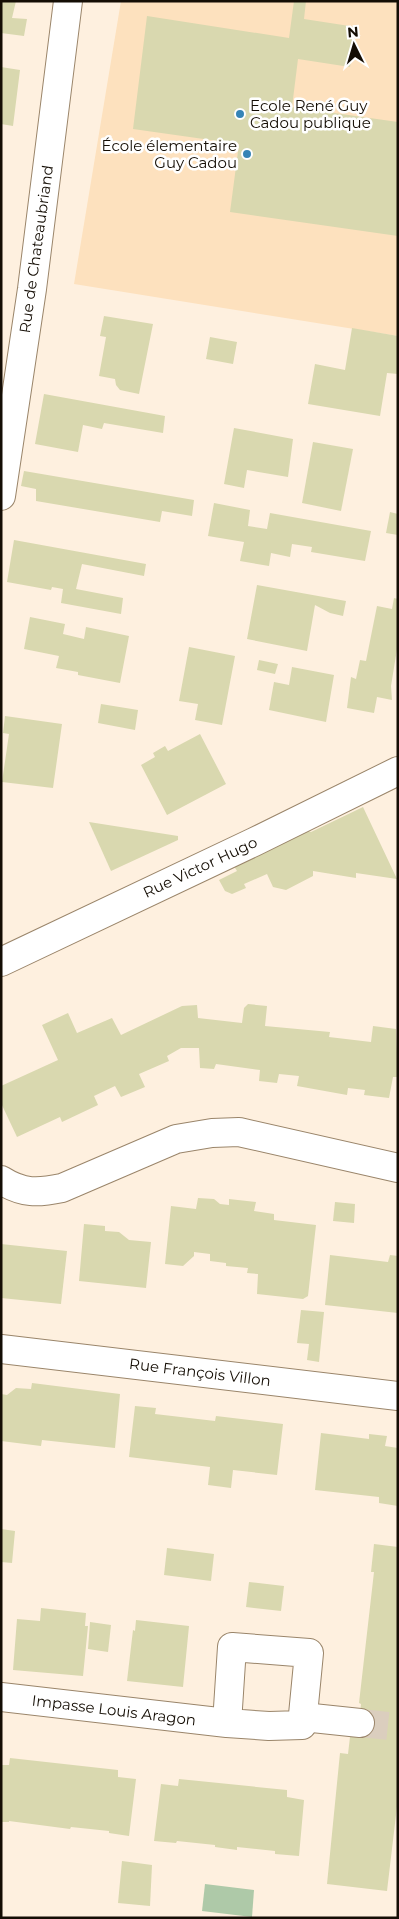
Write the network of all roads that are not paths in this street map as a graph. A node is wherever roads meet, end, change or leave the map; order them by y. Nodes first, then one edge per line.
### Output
1 (68, 1) edge
2 (1, 496) edge
3 (398, 770) edge
4 (1, 962) edge
5 (398, 1168) edge
6 (1, 1180) edge
7 (1, 1349) edge
8 (398, 1396) edge
9 (1, 1698) edge
10 (303, 1717) junction
11 (227, 1723) junction
12 (360, 1723) tunnel mouth

1 - 2 street, Rue de Chateaubriand
3 - 4 street, Rue Victor Hugo
5 - 6 street
7 - 8 street, Rue François Villon
9 - 11 street, Impasse Louis Aragon
10 - 11 street, Impasse Louis Aragon
10 - 11 street
10 - 12 street

